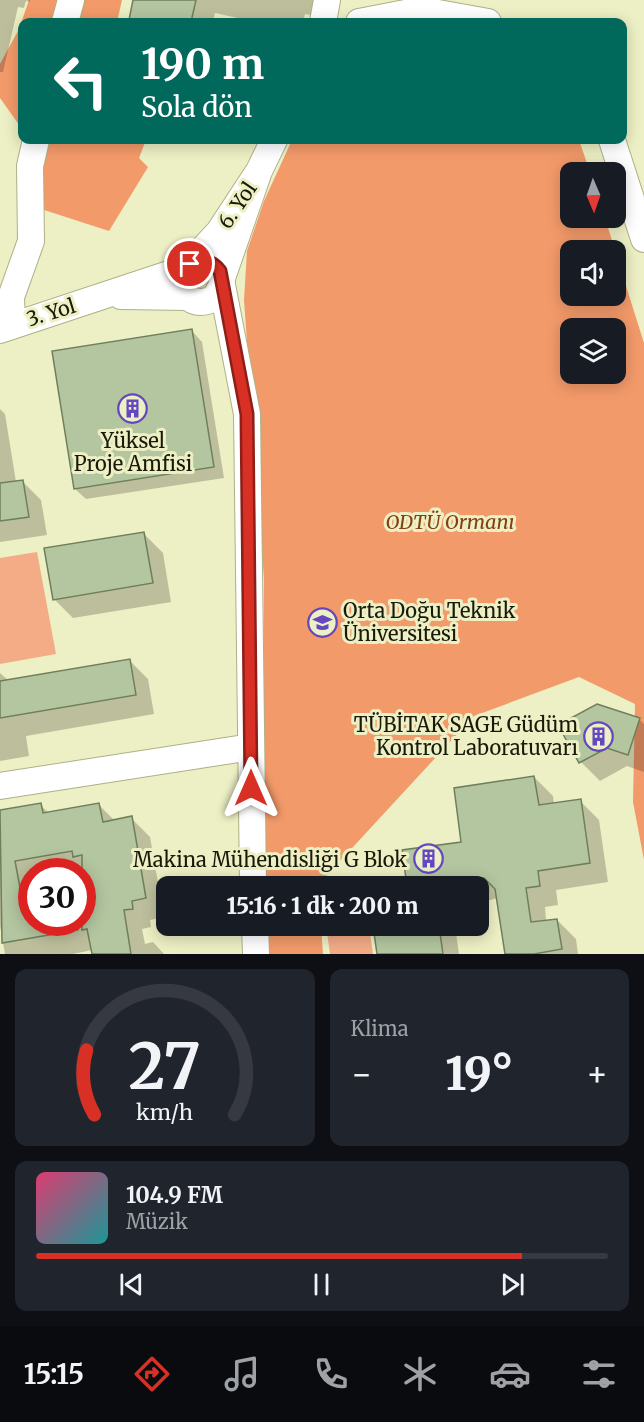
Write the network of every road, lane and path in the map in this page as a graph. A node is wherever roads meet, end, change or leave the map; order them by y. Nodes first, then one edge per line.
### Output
1 (71, 0) edge
2 (327, 0) edge
3 (66, 18) edge
4 (324, 18) edge
5 (380, 18) edge
6 (466, 18) edge
7 (35, 144) edge
8 (272, 144) edge
9 (613, 144) edge
10 (259, 171) junction
11 (644, 239) edge
12 (187, 266) junction
13 (222, 282) junction
14 (103, 297) junction
15 (190, 299) junction
16 (6, 327) edge
17 (239, 371) junction
18 (251, 747) junction
19 (0, 786) edge
20 (253, 876) edge
21 (255, 936) edge
22 (256, 954) edge

1 - 3 street
2 - 4 street
5 - 6 street
7 - 16 street
8 - 10 street, 6. Yol
9 - 11 street
10 - 12 street, 6. Yol
10 - 13 street, 6. Yol
12 - 13 street
12 - 14 street, 3. Yol
12 - 15 street
13 - 15 street
13 - 17 street
14 - 15 street, 3. Yol
14 - 16 street, 3. Yol
15 - 17 street
17 - 18 street
18 - 19 street
18 - 20 street
21 - 22 street

